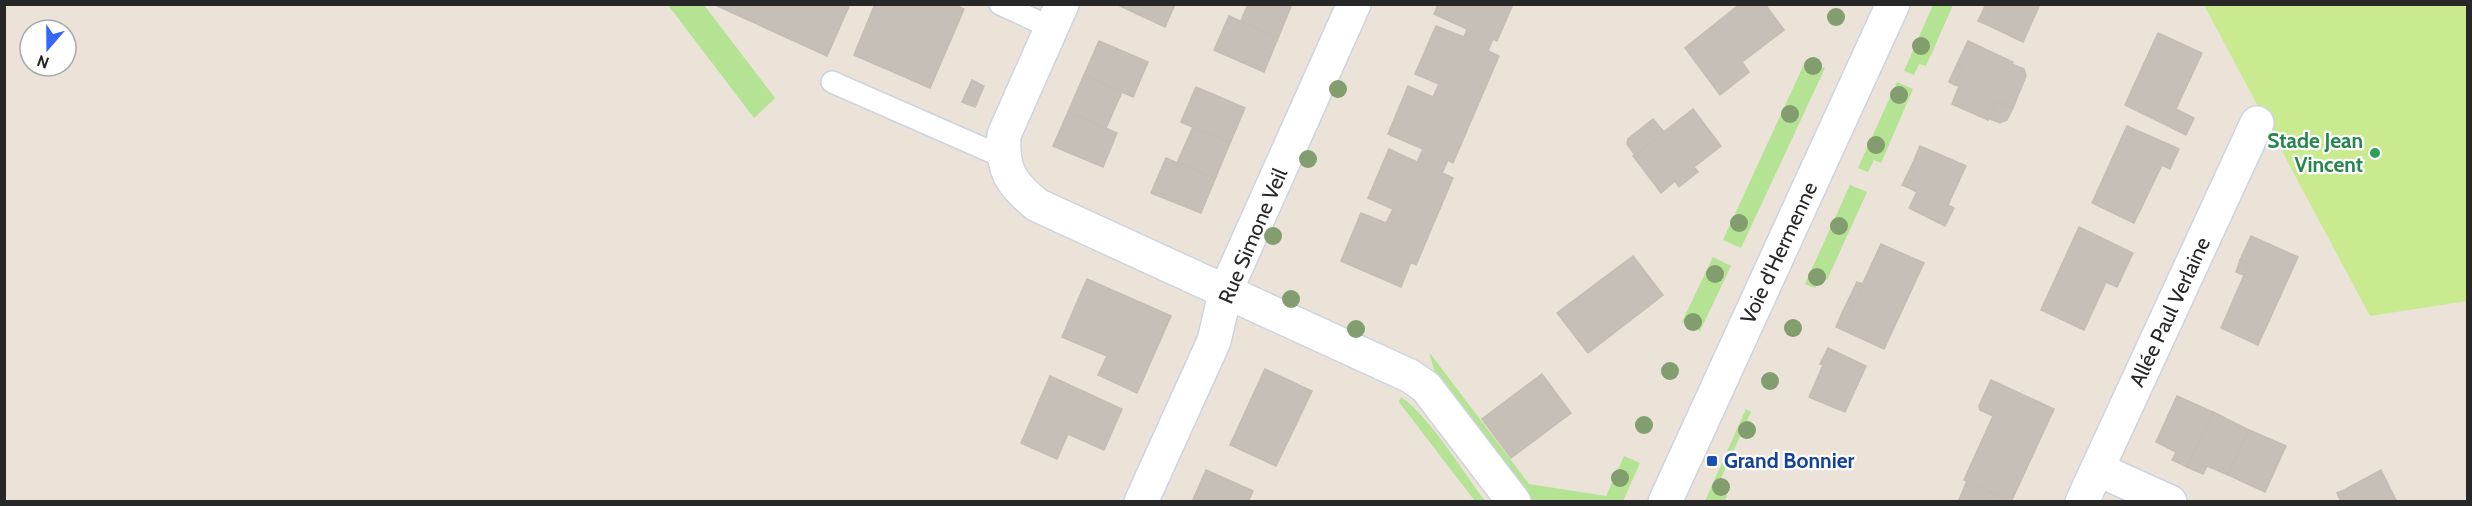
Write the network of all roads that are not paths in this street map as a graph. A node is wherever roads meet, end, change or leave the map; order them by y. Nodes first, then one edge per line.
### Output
1 (1000, 4) edge
2 (1354, 4) edge
3 (1893, 4) edge
4 (1057, 16) edge
5 (832, 82) dead end
6 (2257, 123) dead end
7 (1003, 157) junction
8 (1226, 290) junction
9 (2097, 469) junction
10 (1142, 501) edge
11 (1514, 501) edge
12 (1665, 501) edge
13 (2082, 501) edge
14 (2170, 501) edge

1 - 4 lane
2 - 8 street, Rue Simone Veil
3 - 12 street, Voie d'Hermenne
4 - 7 street
5 - 7 lane
6 - 9 street, Allée Paul Verlaine
7 - 8 street
8 - 10 street, Rue Simone Veil
8 - 11 street
9 - 13 street, Allée Paul Verlaine
9 - 14 street

